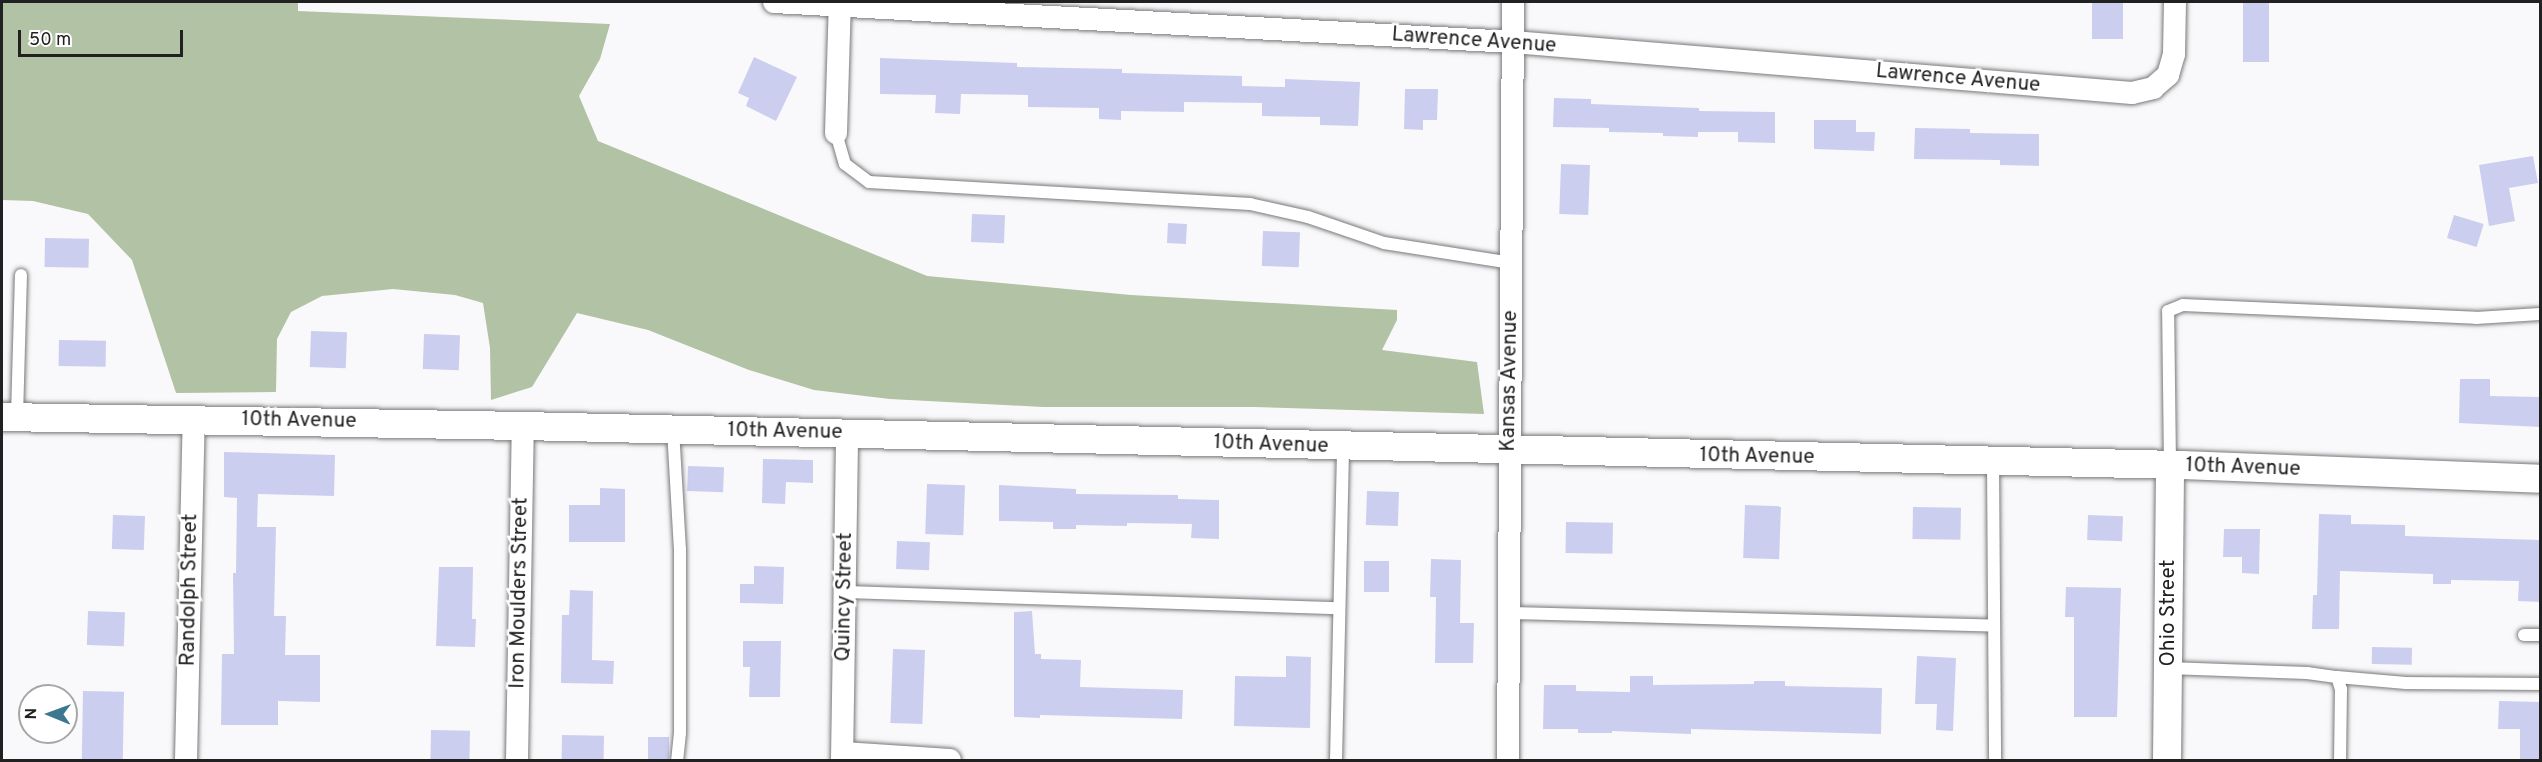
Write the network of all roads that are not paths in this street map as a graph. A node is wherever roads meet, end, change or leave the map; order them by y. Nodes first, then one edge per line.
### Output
1 (774, 2) edge
2 (1513, 2) edge
3 (2175, 2) edge
4 (840, 4) edge
5 (1513, 42) junction
6 (836, 133) joint
7 (1511, 263) junction
8 (21, 275) dead end
9 (2541, 315) edge
10 (9, 417) edge
11 (194, 419) junction
12 (523, 426) junction
13 (673, 429) junction
14 (848, 434) junction
15 (1343, 447) junction
16 (1510, 451) junction
17 (1993, 462) junction
18 (2170, 465) junction
19 (2541, 479) edge
20 (845, 592) junction
21 (1339, 608) junction
22 (1509, 613) junction
23 (1994, 626) junction
24 (2524, 634) dead end
25 (2541, 635) edge
26 (2168, 668) junction
27 (2337, 677) junction
28 (2541, 684) edge
29 (843, 757) edge
30 (186, 760) edge
31 (517, 760) edge
32 (677, 760) edge
33 (950, 760) edge
34 (1336, 760) edge
35 (1509, 760) edge
36 (1995, 760) edge
37 (2167, 760) edge
38 (2340, 760) edge

1 - 4 street, Lawrence Avenue
2 - 5 street, Kansas Avenue
3 - 5 street, Lawrence Avenue
4 - 5 street, Lawrence Avenue
4 - 6 street
5 - 7 street, Kansas Avenue
6 - 7 lane
7 - 16 street, Kansas Avenue
8 - 10 lane
9 - 18 lane
10 - 11 street, 10th Avenue
11 - 12 street, 10th Avenue
11 - 30 street, Randolph Street
12 - 13 street, 10th Avenue
12 - 31 street, Iron Moulders Street
13 - 14 street, 10th Avenue
13 - 32 lane
14 - 15 street, 10th Avenue
14 - 20 street, Quincy Street
15 - 16 street, 10th Avenue
15 - 21 lane
16 - 17 street, 10th Avenue
16 - 22 street, Kansas Avenue
17 - 18 street, 10th Avenue
17 - 23 lane
18 - 19 street, 10th Avenue
18 - 26 street, Ohio Street
20 - 21 lane
20 - 29 street, Quincy Street
21 - 34 lane
22 - 23 lane
22 - 35 street, Kansas Avenue
23 - 36 lane
24 - 25 lane
26 - 27 lane
26 - 37 street, Ohio Street
27 - 28 lane
27 - 38 lane
29 - 33 street

